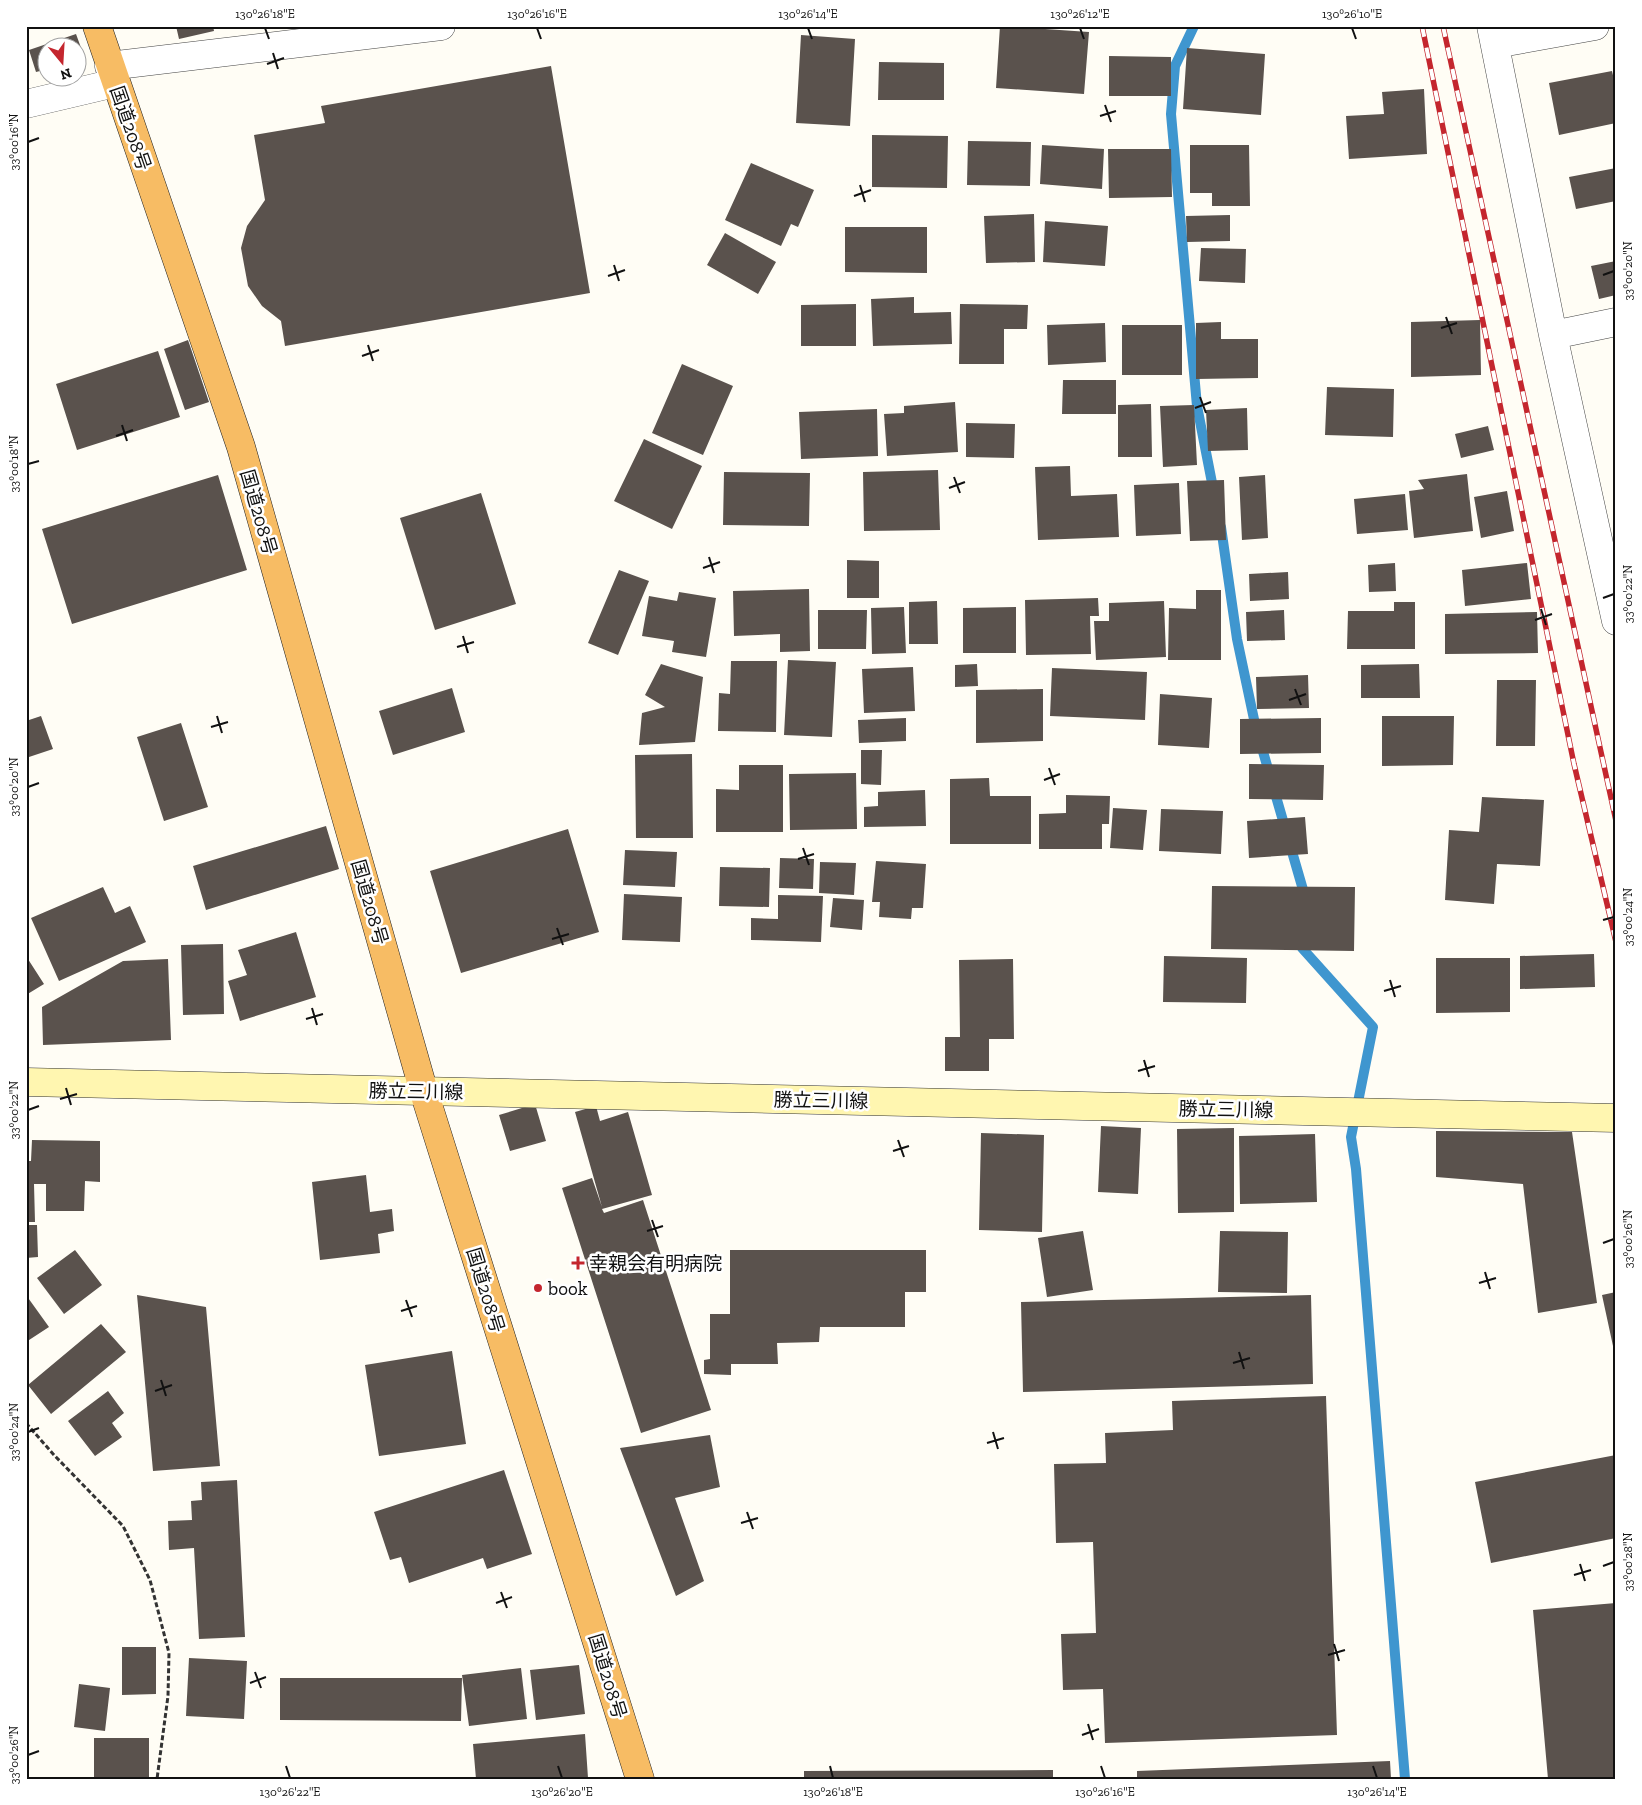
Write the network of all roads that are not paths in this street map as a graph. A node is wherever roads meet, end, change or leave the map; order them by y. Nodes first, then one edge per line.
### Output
1 (97, 26) edge
2 (1595, 26) edge
3 (436, 27) edge
4 (1493, 35) edge
5 (112, 75) junction
6 (26, 104) edge
7 (1616, 322) edge
8 (1553, 334) junction
9 (1616, 621) edge
10 (26, 1082) edge
11 (424, 1092) junction
12 (1616, 1118) edge
13 (640, 1779) edge

1 - 5 highway, 国道208号
2 - 4 street
3 - 5 street
4 - 8 street
5 - 6 street
5 - 11 highway, 国道208号
7 - 8 street
8 - 9 street
10 - 11 main road, 勝立三川線
11 - 12 main road, 勝立三川線
11 - 13 highway, 国道208号

